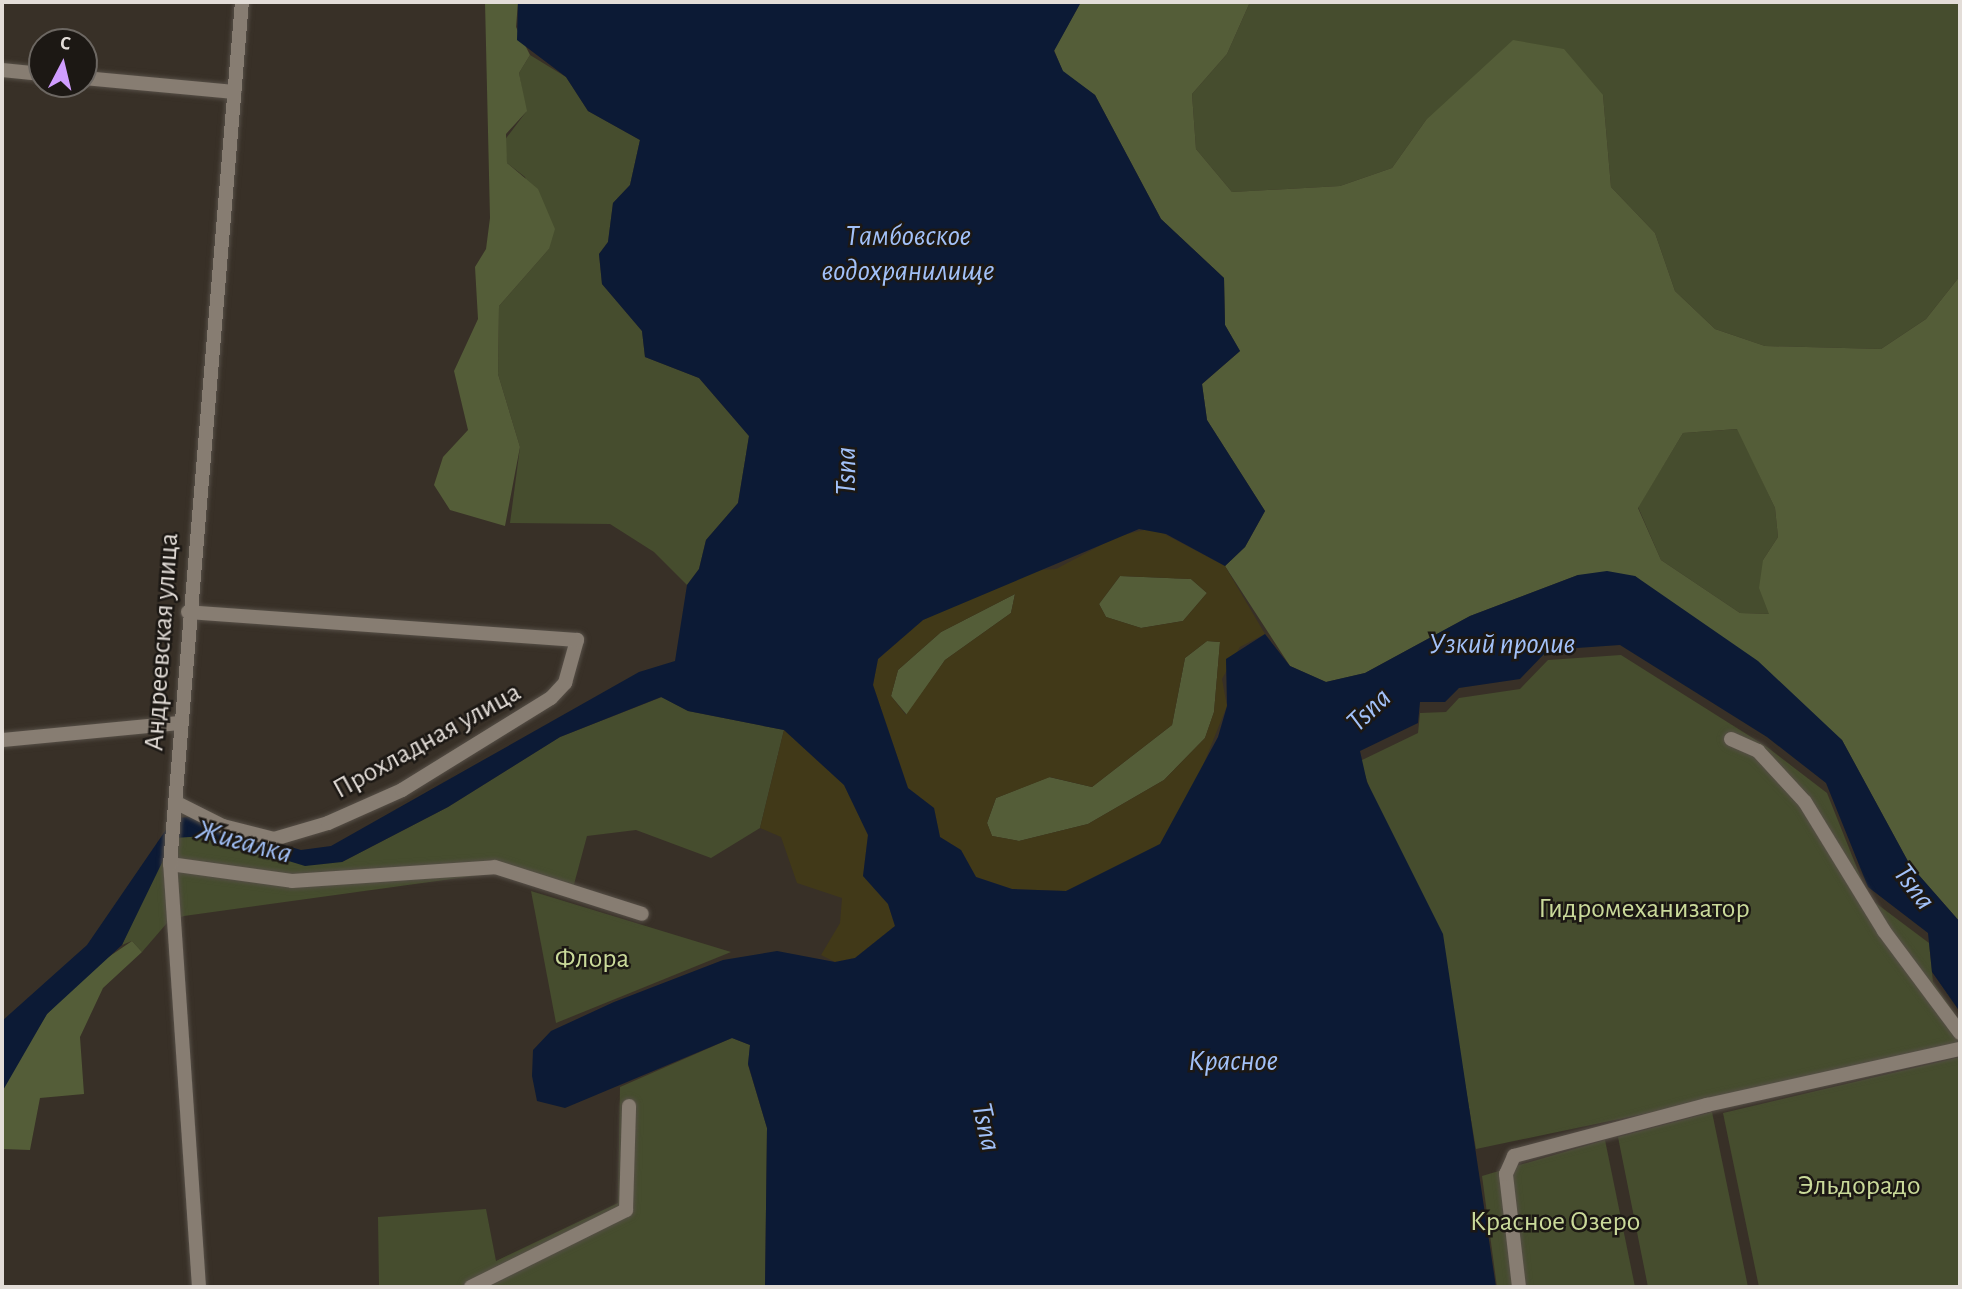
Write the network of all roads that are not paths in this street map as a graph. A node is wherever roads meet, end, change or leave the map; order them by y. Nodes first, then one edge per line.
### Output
1 (242, 2) edge
2 (2, 70) edge
3 (28, 73) edge
4 (98, 79) edge
5 (234, 92) junction
6 (188, 612) junction
7 (180, 723) junction
8 (1731, 739) dead end
9 (2, 740) edge
10 (175, 808) junction
11 (170, 864) junction
12 (642, 914) dead end
13 (1960, 1033) edge
14 (1960, 1049) edge
15 (629, 1106) dead end
16 (199, 1287) edge
17 (471, 1287) edge
18 (1519, 1287) edge

1 - 5 street, Андреевская улица
2 - 3 street
4 - 5 street
5 - 6 street, Андреевская улица
6 - 7 street, Андреевская улица
6 - 10 street, Прохладная улица
7 - 9 street
7 - 10 street, Андреевская улица
8 - 13 street
10 - 11 street, Андреевская улица
11 - 12 street
11 - 16 street, Андреевская улица
14 - 18 street
15 - 17 street

